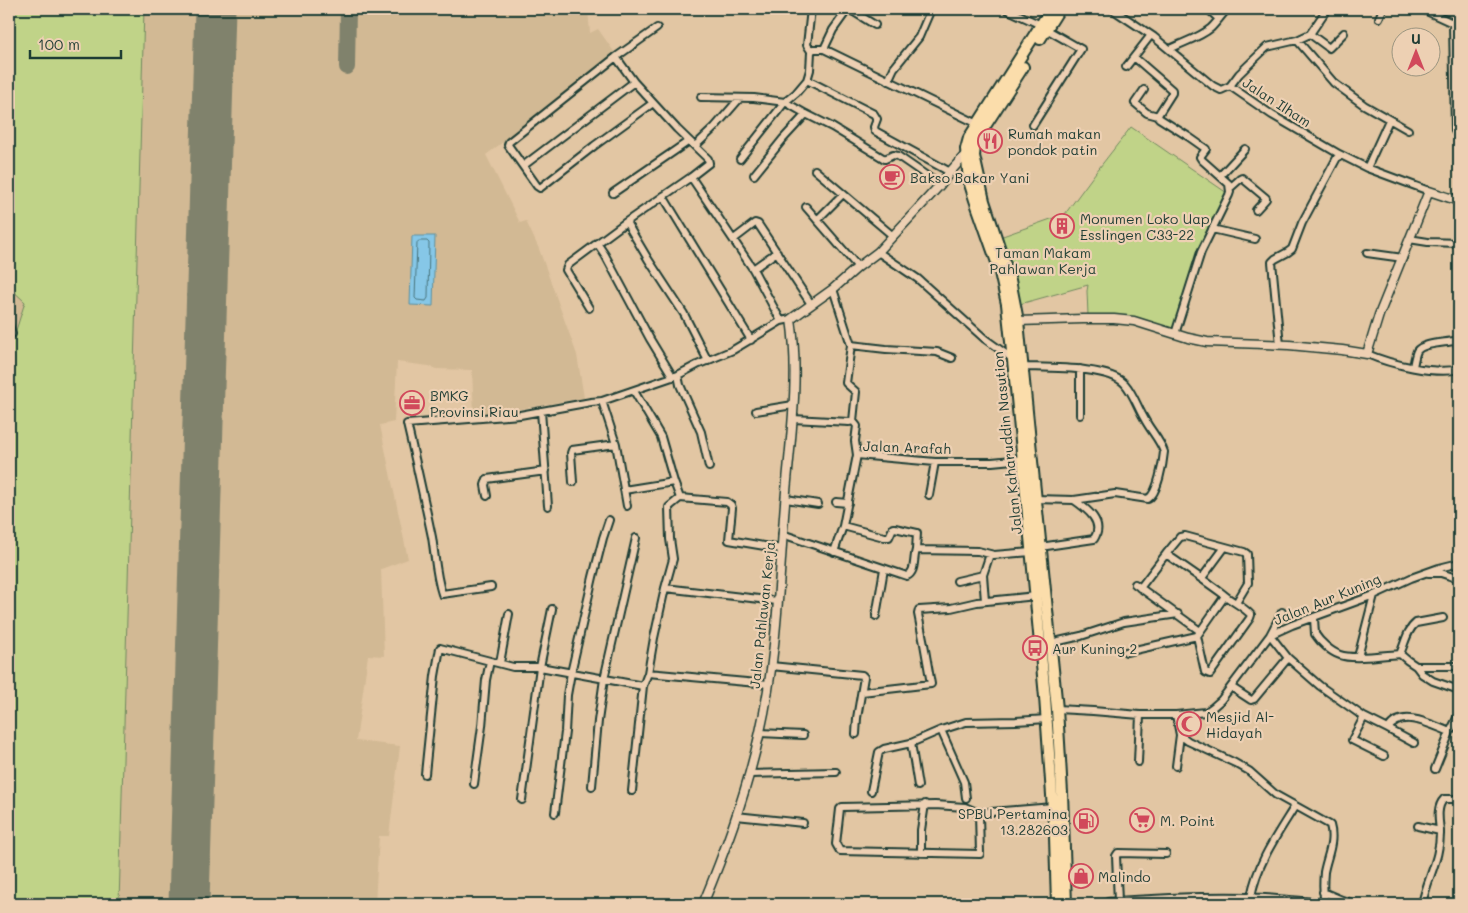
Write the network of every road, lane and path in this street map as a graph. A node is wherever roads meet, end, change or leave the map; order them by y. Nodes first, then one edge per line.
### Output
1 (811, 9) edge
2 (848, 9) edge
3 (931, 9) edge
4 (1006, 9) edge
5 (1051, 9) edge
6 (1059, 9) edge
7 (1112, 9) edge
8 (1208, 9) edge
9 (1227, 9) edge
10 (1327, 9) edge
11 (1384, 9) edge
12 (1422, 9) edge
13 (1378, 18) dead end
14 (1219, 19) junction
15 (875, 25) dead end
16 (1456, 25) edge
17 (1044, 27) junction
18 (657, 28) dead end
19 (1344, 33) dead end
20 (1310, 34) junction
21 (1151, 35) junction
22 (1298, 40) junction
23 (824, 49) junction
24 (1170, 49) junction
25 (811, 51) junction
26 (616, 57) junction
27 (1134, 57) junction
28 (1126, 67) dead end
29 (807, 80) junction
30 (888, 80) junction
31 (634, 82) junction
32 (1230, 86) junction
33 (1144, 90) dead end
34 (701, 97) dead end
35 (740, 98) junction
36 (784, 102) junction
37 (653, 103) junction
38 (806, 114) junction
39 (1158, 116) junction
40 (1389, 120) junction
41 (978, 124) junction
42 (1033, 125) dead end
43 (1408, 130) dead end
44 (1459, 136) edge
45 (689, 141) junction
46 (696, 146) junction
47 (1246, 149) dead end
48 (970, 153) junction
49 (1339, 154) junction
50 (740, 159) dead end
51 (523, 166) junction
52 (1367, 168) junction
53 (815, 170) dead end
54 (950, 172) junction
55 (754, 176) dead end
56 (1220, 176) junction
57 (691, 178) junction
58 (940, 185) junction
59 (1230, 188) junction
60 (1429, 191) junction
61 (614, 193) dead end
62 (842, 195) junction
63 (663, 196) junction
64 (1459, 201) edge
65 (806, 207) dead end
66 (1256, 210) dead end
67 (817, 220) junction
68 (626, 222) junction
69 (1212, 229) junction
70 (893, 236) junction
71 (1410, 238) junction
72 (734, 239) junction
73 (1255, 239) dead end
74 (597, 243) junction
75 (1459, 243) edge
76 (778, 252) junction
77 (878, 252) junction
78 (1367, 253) dead end
79 (1403, 258) junction
80 (858, 267) junction
81 (753, 269) junction
82 (833, 289) junction
83 (811, 304) junction
84 (589, 308) dead end
85 (790, 319) junction
86 (781, 321) junction
87 (1018, 321) junction
88 (9, 325) edge
89 (9, 334) edge
90 (1175, 334) junction
91 (751, 340) junction
92 (1454, 342) dead end
93 (851, 345) junction
94 (1280, 345) junction
95 (1367, 354) junction
96 (952, 358) dead end
97 (1013, 359) junction
98 (708, 361) junction
99 (1023, 367) junction
100 (1413, 367) junction
101 (1080, 369) junction
102 (1459, 369) edge
103 (675, 376) junction
104 (634, 390) junction
105 (1021, 397) junction
106 (602, 401) junction
107 (793, 405) junction
108 (542, 411) junction
109 (756, 411) dead end
110 (1080, 415) dead end
111 (793, 419) junction
112 (853, 421) junction
113 (616, 444) junction
114 (857, 455) junction
115 (1022, 459) junction
116 (935, 462) junction
117 (709, 467) dead end
118 (546, 471) junction
119 (573, 482) dead end
120 (674, 482) junction
121 (624, 490) junction
122 (929, 495) dead end
123 (487, 496) dead end
124 (680, 498) junction
125 (786, 499) junction
126 (1035, 499) junction
127 (1074, 500) junction
128 (836, 502) dead end
129 (848, 503) junction
130 (818, 504) dead end
131 (548, 506) dead end
132 (626, 506) dead end
133 (609, 520) dead end
134 (843, 526) junction
135 (782, 534) junction
136 (636, 538) dead end
137 (1225, 547) junction
138 (782, 548) junction
139 (916, 550) junction
140 (1036, 550) junction
141 (834, 552) junction
142 (990, 554) junction
143 (1166, 554) junction
144 (1459, 563) edge
145 (884, 569) junction
146 (1425, 573) junction
147 (983, 575) junction
148 (1202, 578) junction
149 (1459, 579) edge
150 (956, 580) dead end
151 (491, 587) dead end
152 (665, 588) junction
153 (1036, 596) junction
154 (1225, 596) junction
155 (1374, 596) junction
156 (778, 601) junction
157 (985, 601) junction
158 (1236, 603) junction
159 (552, 609) dead end
160 (1282, 612) dead end
161 (509, 614) dead end
162 (1178, 614) junction
163 (876, 616) dead end
164 (1314, 618) junction
165 (1443, 618) dead end
166 (1199, 633) junction
167 (1270, 636) junction
168 (1050, 643) junction
169 (1126, 652) dead end
170 (1400, 654) junction
171 (1358, 656) junction
172 (1288, 658) junction
173 (490, 661) junction
174 (500, 663) junction
175 (772, 666) junction
176 (1416, 666) junction
177 (1459, 666) edge
178 (540, 667) junction
179 (648, 673) junction
180 (571, 674) junction
181 (604, 679) junction
182 (1459, 680) edge
183 (768, 684) junction
184 (643, 686) junction
185 (1231, 687) junction
186 (1459, 690) edge
187 (862, 692) junction
188 (1057, 709) junction
189 (1140, 715) junction
190 (1176, 715) junction
191 (1364, 717) junction
192 (1457, 718) dead end
193 (1047, 719) junction
194 (1388, 729) junction
195 (941, 730) junction
196 (1450, 732) junction
197 (760, 733) junction
198 (856, 734) dead end
199 (803, 735) dead end
200 (1180, 735) junction
201 (1414, 742) dead end
202 (911, 743) junction
203 (1384, 756) dead end
204 (1138, 762) dead end
205 (1176, 766) dead end
206 (1435, 769) dead end
207 (836, 772) dead end
208 (425, 774) dead end
209 (750, 774) junction
210 (474, 784) dead end
211 (592, 786) dead end
212 (918, 786) dead end
213 (632, 791) dead end
214 (871, 791) dead end
215 (966, 798) dead end
216 (1459, 799) edge
217 (522, 800) dead end
218 (925, 804) junction
219 (1295, 806) junction
220 (1053, 807) junction
221 (555, 812) dead end
222 (979, 813) junction
223 (736, 816) junction
224 (803, 823) dead end
225 (1418, 826) dead end
226 (1440, 832) junction
227 (921, 853) junction
228 (1166, 854) dead end
229 (1060, 858) junction
230 (1323, 892) junction
231 (1230, 896) junction
232 (1251, 897) junction
233 (1118, 901) junction
234 (703, 904) edge
235 (1057, 904) edge
236 (1066, 904) edge
237 (1104, 904) edge
238 (1230, 904) edge
239 (1325, 904) edge
240 (1355, 904) edge
241 (1422, 904) edge

1 - 25 street
2 - 15 street
2 - 23 street
3 - 30 street
4 - 17 street
5 - 17 highway, Jalan Kaharuddin Nasution
6 - 17 highway, Jalan Kaharuddin Nasution
7 - 21 street
8 - 14 street
9 - 14 street
10 - 20 street, Jalan Ilham
11 - 13 street
12 - 16 street
14 - 24 street
16 - 44 street
17 - 41 highway, Jalan Kaharuddin Nasution
17 - 42 street
17 - 48 highway, Jalan Kaharuddin Nasution
18 - 26 street
19 - 20 street
20 - 22 street, Jalan Ilham
21 - 24 street
21 - 27 street
22 - 32 street, Jalan Ilham
22 - 40 street
23 - 25 street
23 - 30 street
24 - 32 street
25 - 29 street
26 - 31 street
26 - 51 street
27 - 28 street
27 - 39 street
29 - 36 street
29 - 54 street
30 - 41 street
31 - 37 street
31 - 51 street
32 - 49 street, Jalan Ilham
33 - 39 street
34 - 35 street
35 - 36 street
35 - 46 street
36 - 38 street
36 - 50 street
37 - 45 street
37 - 51 street
38 - 55 street
38 - 58 street
39 - 56 street
40 - 43 street
40 - 52 street
41 - 48 highway, Jalan Kaharuddin Nasution
45 - 46 street
45 - 61 street
46 - 57 street
47 - 56 street
48 - 54 street
48 - 87 highway, Jalan Kaharuddin Nasution
48 - 97 highway, Jalan Kaharuddin Nasution
49 - 52 street, Jalan Ilham
49 - 94 street
52 - 60 street, Jalan Ilham
53 - 62 street
54 - 58 street
56 - 59 street
57 - 63 street
57 - 72 street
58 - 70 street
59 - 66 street
59 - 69 street
60 - 64 street
60 - 71 street
62 - 67 street
62 - 70 street
63 - 68 street
63 - 91 street
65 - 67 street
67 - 80 street
68 - 74 street
68 - 98 street
69 - 73 street
69 - 90 street
70 - 77 street
71 - 75 street
71 - 79 street
72 - 76 street
72 - 81 street
74 - 84 street
74 - 103 street
76 - 81 street
76 - 83 street
77 - 80 street
77 - 97 street
78 - 79 street
79 - 95 street
80 - 82 street
81 - 86 street
82 - 83 street
82 - 93 street
83 - 85 street
85 - 86 street
85 - 107 street, Jalan Pahlawan Kerja
86 - 91 street
87 - 90 street
87 - 99 highway, Jalan Kaharuddin Nasution
88 - 89 street
90 - 94 street
91 - 98 street
92 - 100 street
93 - 96 street
93 - 112 street
94 - 95 street
95 - 100 street
97 - 105 highway, Jalan Kaharuddin Nasution
98 - 103 street
99 - 101 street
99 - 105 highway, Jalan Kaharuddin Nasution
100 - 102 street
101 - 110 street
101 - 127 street
103 - 104 street
103 - 117 street
104 - 106 street
104 - 120 street
105 - 115 highway, Jalan Kaharuddin Nasution
105 - 126 highway, Jalan Kaharuddin Nasution
106 - 108 street
106 - 113 street
107 - 109 street
107 - 111 street, Jalan Pahlawan Kerja
108 - 118 street
108 - 151 street
111 - 112 street
111 - 125 street, Jalan Pahlawan Kerja
112 - 114 street
113 - 119 street
113 - 121 street
114 - 116 street, Jalan Arafah
114 - 129 street, Jalan Arafah
115 - 116 street, Jalan Arafah
115 - 140 highway, Jalan Kaharuddin Nasution
116 - 122 street
118 - 123 street
118 - 131 street
120 - 121 street
120 - 124 street
121 - 132 street
124 - 138 street
124 - 152 street
125 - 130 street
125 - 135 street, Jalan Pahlawan Kerja
126 - 127 street
126 - 140 highway, Jalan Kaharuddin Nasution
127 - 140 street
128 - 129 street
129 - 134 street, Jalan Arafah
133 - 180 street
134 - 139 street
134 - 141 street, Jalan Arafah
135 - 138 street, Jalan Pahlawan Kerja
135 - 141 street
136 - 181 street
137 - 143 street
137 - 148 street
137 - 158 street
138 - 156 street, Jalan Pahlawan Kerja
139 - 142 street
139 - 145 street
140 - 142 street
140 - 153 highway, Jalan Kaharuddin Nasution
140 - 168 highway, Jalan Kaharuddin Nasution
141 - 145 street
142 - 147 street
143 - 148 street
143 - 162 street
144 - 146 street, Jalan Aur Kuning
145 - 163 street
146 - 149 street
146 - 155 street, Jalan Aur Kuning
147 - 150 street
147 - 157 street
148 - 154 street
152 - 156 street
152 - 179 street
153 - 157 street
153 - 193 highway, Jalan Kaharuddin Nasution
154 - 158 street
154 - 166 street
155 - 164 street, Jalan Aur Kuning
155 - 171 street
156 - 175 street, Jalan Pahlawan Kerja
157 - 187 street
158 - 166 street
159 - 178 street
160 - 167 street
161 - 174 street
162 - 166 street
162 - 168 street
164 - 167 street, Jalan Aur Kuning
164 - 171 street
165 - 170 street
166 - 169 street
167 - 172 street
167 - 185 street, Jalan Aur Kuning
168 - 188 highway, Jalan Kaharuddin Nasution
170 - 171 street
170 - 176 street
172 - 185 street
172 - 191 street
173 - 174 street
173 - 208 street
173 - 210 street
174 - 178 street
175 - 183 street, Jalan Pahlawan Kerja
175 - 187 street
176 - 177 street
176 - 186 street
178 - 180 street
178 - 217 street
179 - 183 street
179 - 184 street
180 - 181 street
180 - 221 street
181 - 184 street
181 - 211 street
182 - 186 street
183 - 197 street, Jalan Pahlawan Kerja
184 - 213 street
185 - 190 street, Jalan Aur Kuning
187 - 198 street
188 - 189 street, Jalan Aur Kuning
188 - 229 highway, Jalan Kaharuddin Nasution
189 - 190 street, Jalan Aur Kuning
189 - 204 street
190 - 200 street
191 - 194 street
191 - 203 street
192 - 196 street
193 - 195 street
193 - 220 highway, Jalan Kaharuddin Nasution
194 - 196 street
194 - 201 street
195 - 202 street
195 - 215 street
196 - 206 street
197 - 199 street
197 - 209 street, Jalan Pahlawan Kerja
200 - 205 street
200 - 219 street
202 - 212 street
202 - 214 street
207 - 209 street
209 - 223 street, Jalan Pahlawan Kerja
216 - 226 street
218 - 222 street
218 - 227 street
218 - 227 street
219 - 230 street
219 - 232 street
220 - 222 street
220 - 229 highway, Jalan Kaharuddin Nasution
222 - 227 street
223 - 224 street
223 - 234 street, Jalan Pahlawan Kerja
225 - 226 street
226 - 241 street
228 - 233 street
229 - 235 highway, Jalan Kaharuddin Nasution
229 - 236 highway, Jalan Kaharuddin Nasution
230 - 239 street
230 - 240 street
231 - 232 street
231 - 233 street
231 - 238 street
232 - 239 street
233 - 237 street

